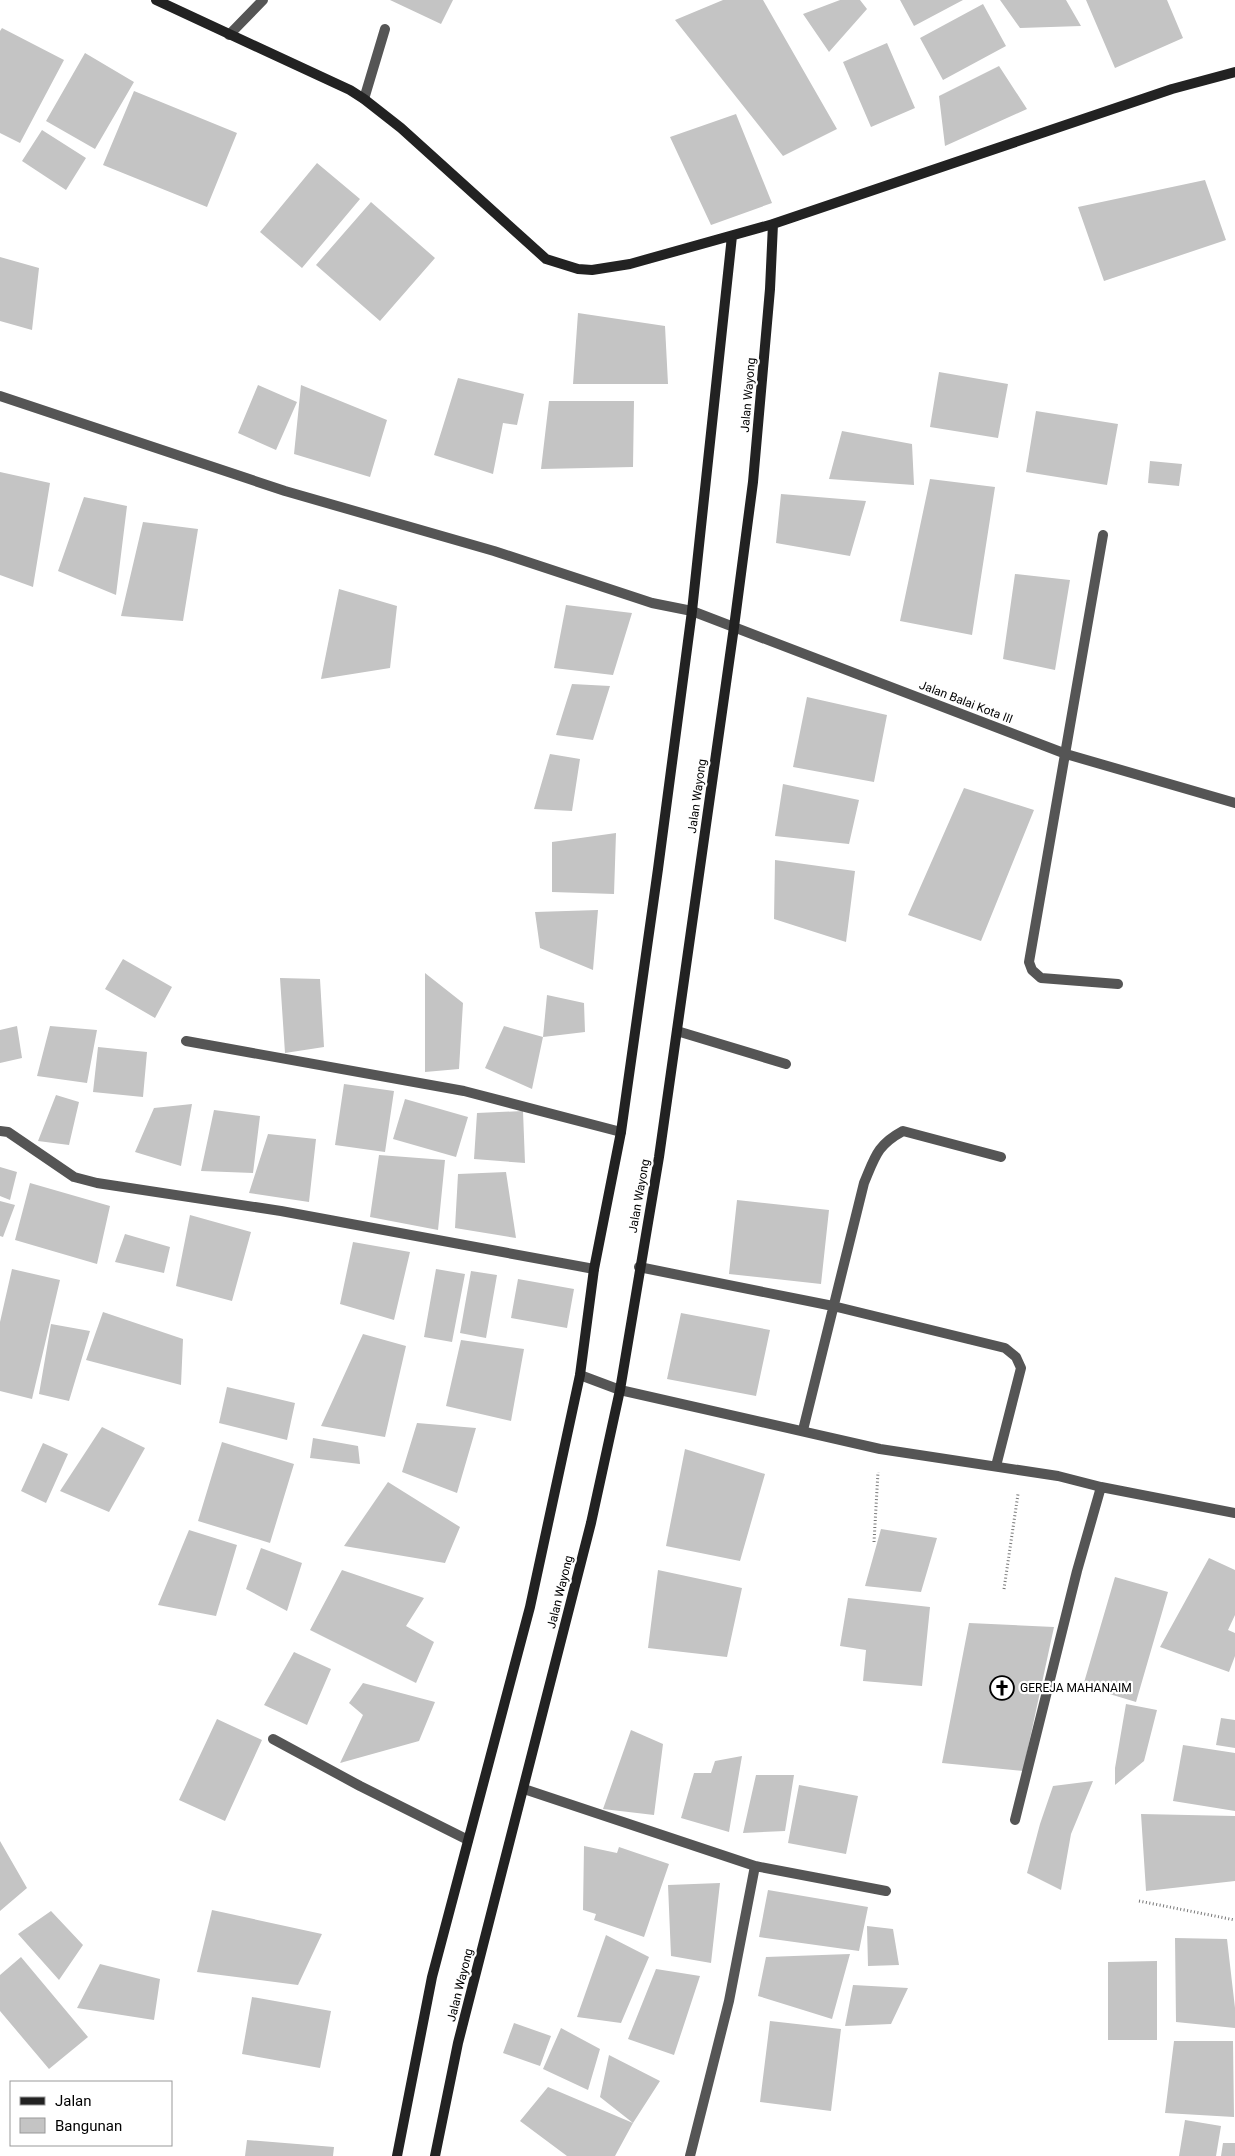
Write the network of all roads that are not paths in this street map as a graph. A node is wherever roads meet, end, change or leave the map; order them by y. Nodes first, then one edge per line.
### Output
1 (156, 0) edge
2 (263, 0) edge
3 (385, 29) dead end
4 (229, 35) junction
5 (1235, 72) edge
6 (364, 99) junction
7 (773, 224) junction
8 (732, 236) junction
9 (0, 396) edge
10 (1104, 535) dead end
11 (692, 611) junction
12 (734, 626) junction
13 (1066, 754) junction
14 (1235, 803) edge
15 (1118, 984) dead end
16 (677, 1031) junction
17 (186, 1041) dead end
18 (786, 1064) dead end
19 (0, 1131) edge
20 (621, 1132) junction
21 (1001, 1157) dead end
22 (639, 1267) junction
23 (594, 1269) junction
24 (833, 1306) junction
25 (580, 1375) junction
26 (620, 1390) junction
27 (802, 1430) junction
28 (996, 1466) junction
29 (1101, 1487) junction
30 (1235, 1513) edge
31 (274, 1739) dead end
32 (524, 1789) junction
33 (1015, 1820) dead end
34 (468, 1840) junction
35 (755, 1866) junction
36 (886, 1891) dead end
37 (397, 2156) edge
38 (434, 2156) edge
39 (690, 2156) edge

1 - 4 street
2 - 4 street
3 - 6 street
4 - 6 street
5 - 7 street
6 - 8 street
7 - 8 street
7 - 12 street, Jalan Wayong
8 - 11 street, Jalan Wayong
9 - 11 street, Jalan Balai Kota III
10 - 13 street
11 - 12 street, Jalan Balai Kota III
11 - 20 street, Jalan Wayong
12 - 13 street, Jalan Balai Kota III
12 - 16 street, Jalan Wayong
13 - 14 street, Jalan Balai Kota III
13 - 15 street
16 - 18 street
16 - 22 street, Jalan Wayong
17 - 20 street
19 - 23 street
20 - 23 street, Jalan Wayong
21 - 24 street
22 - 24 street
22 - 26 street, Jalan Wayong
23 - 25 street, Jalan Wayong
24 - 27 street
24 - 28 street
25 - 26 street
25 - 34 street, Jalan Wayong
26 - 27 street
26 - 32 street, Jalan Wayong
27 - 28 street
28 - 29 street
29 - 30 street
29 - 33 street
31 - 34 street
32 - 35 street
32 - 38 street, Jalan Wayong
34 - 37 street, Jalan Wayong
35 - 36 street
35 - 39 street

